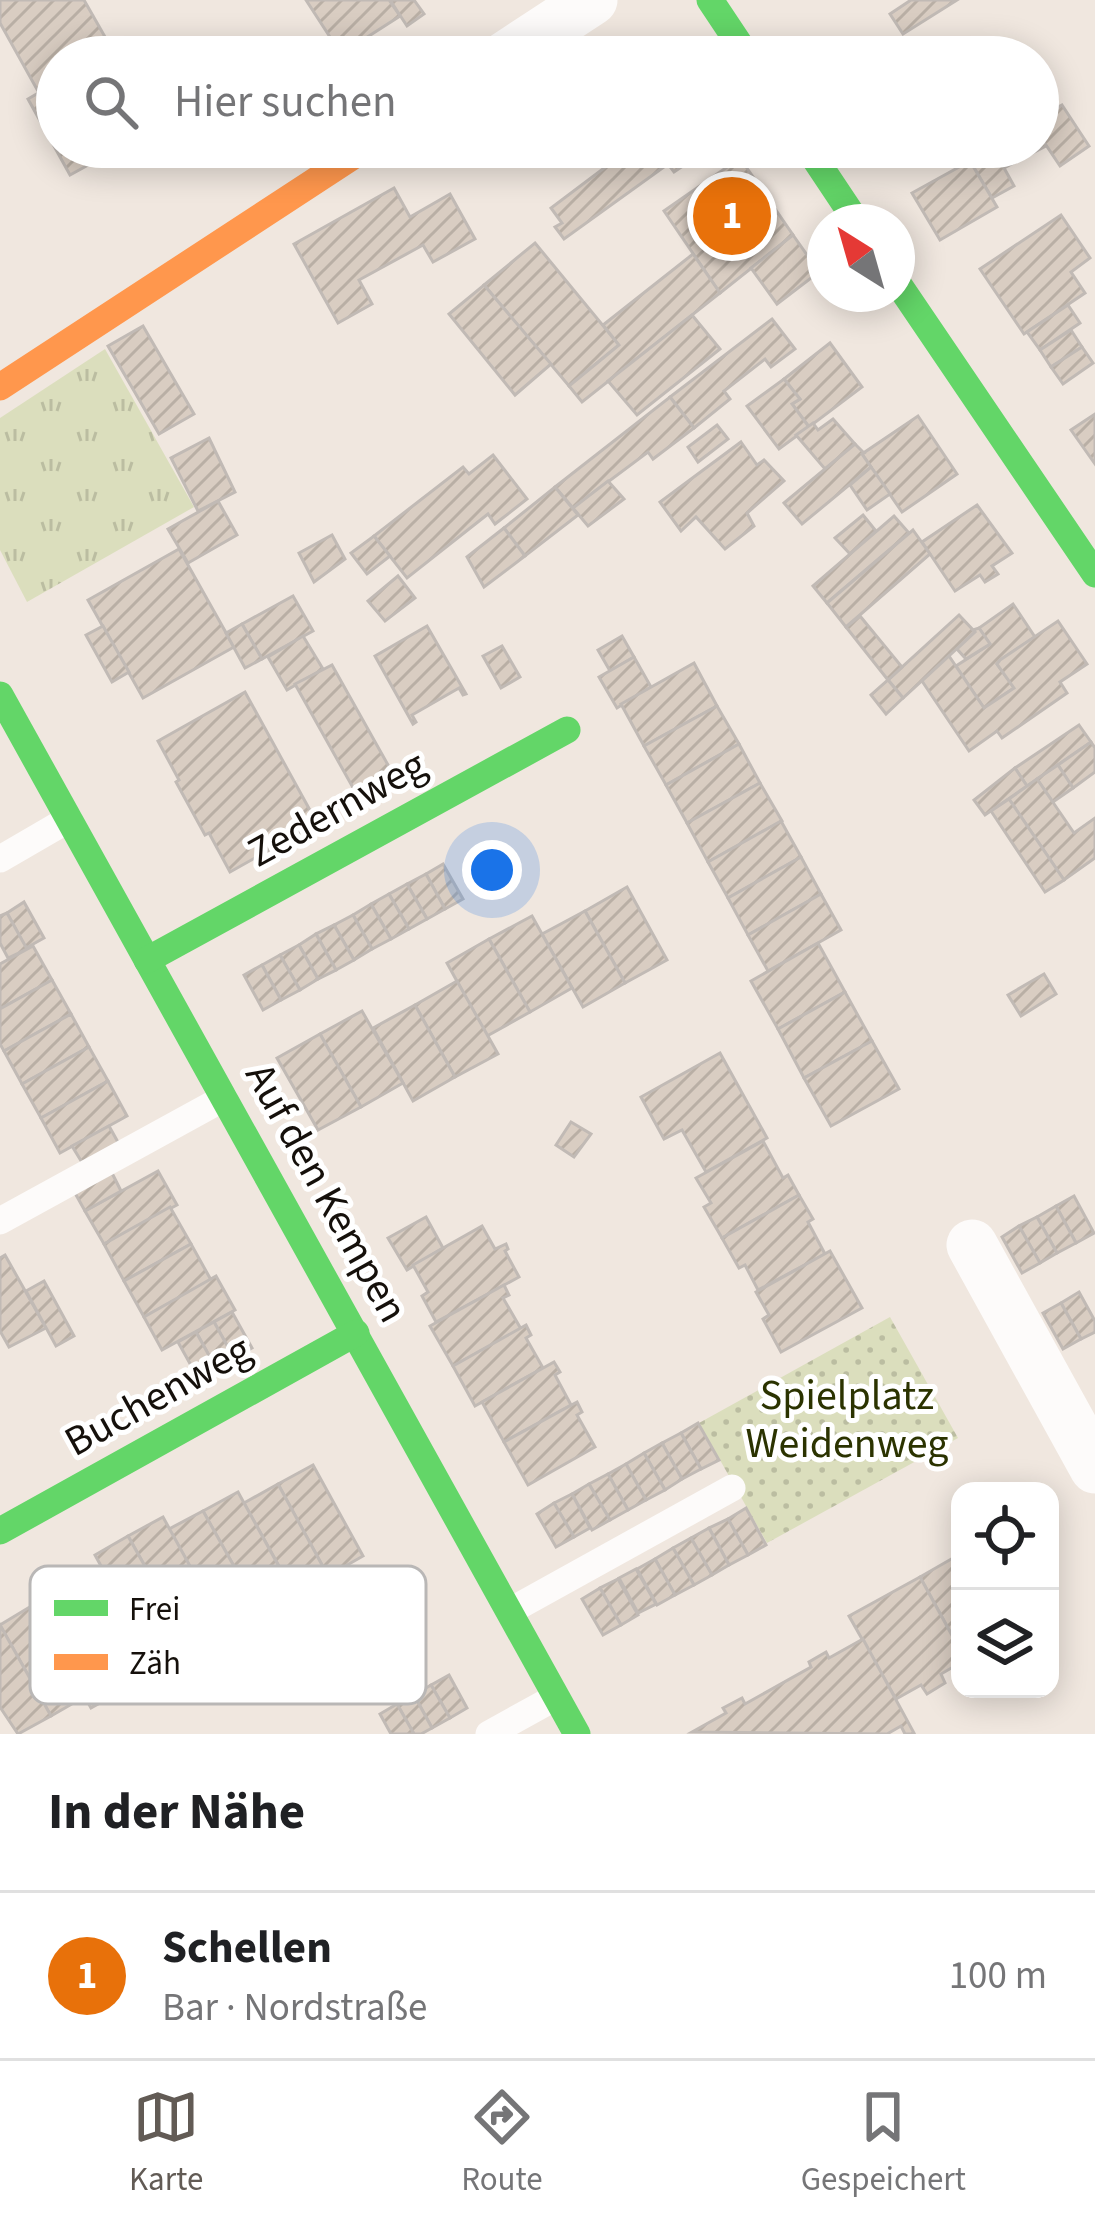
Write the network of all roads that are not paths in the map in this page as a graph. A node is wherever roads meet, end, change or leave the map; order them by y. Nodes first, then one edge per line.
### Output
1 (592, 0) edge
2 (710, 0) edge
3 (537, 36) edge
4 (734, 36) edge
5 (335, 168) edge
6 (821, 168) edge
7 (845, 204) edge
8 (915, 309) edge
9 (0, 387) edge
10 (1095, 574) edge
11 (0, 694) edge
12 (566, 730) dead end
13 (69, 819) junction
14 (0, 859) edge
15 (148, 960) junction
16 (224, 1098) junction
17 (0, 1221) edge
18 (972, 1245) dead end
19 (356, 1333) junction
20 (1095, 1468) edge
21 (732, 1488) dead end
22 (0, 1531) edge
23 (509, 1611) junction
24 (556, 1697) junction
25 (490, 1734) edge
26 (577, 1734) edge

1 - 3 street
2 - 4 street
5 - 9 street
6 - 7 street
8 - 10 street
11 - 13 street, Auf den Kempen
12 - 15 street, Zedernweg
13 - 14 lane
13 - 15 street, Auf den Kempen
15 - 16 street, Auf den Kempen
16 - 17 lane
16 - 19 street, Auf den Kempen
18 - 20 street
19 - 22 street, Buchenweg
19 - 23 street, Auf den Kempen
21 - 23 lane
23 - 24 street, Auf den Kempen
24 - 25 lane
24 - 26 street, Auf den Kempen

